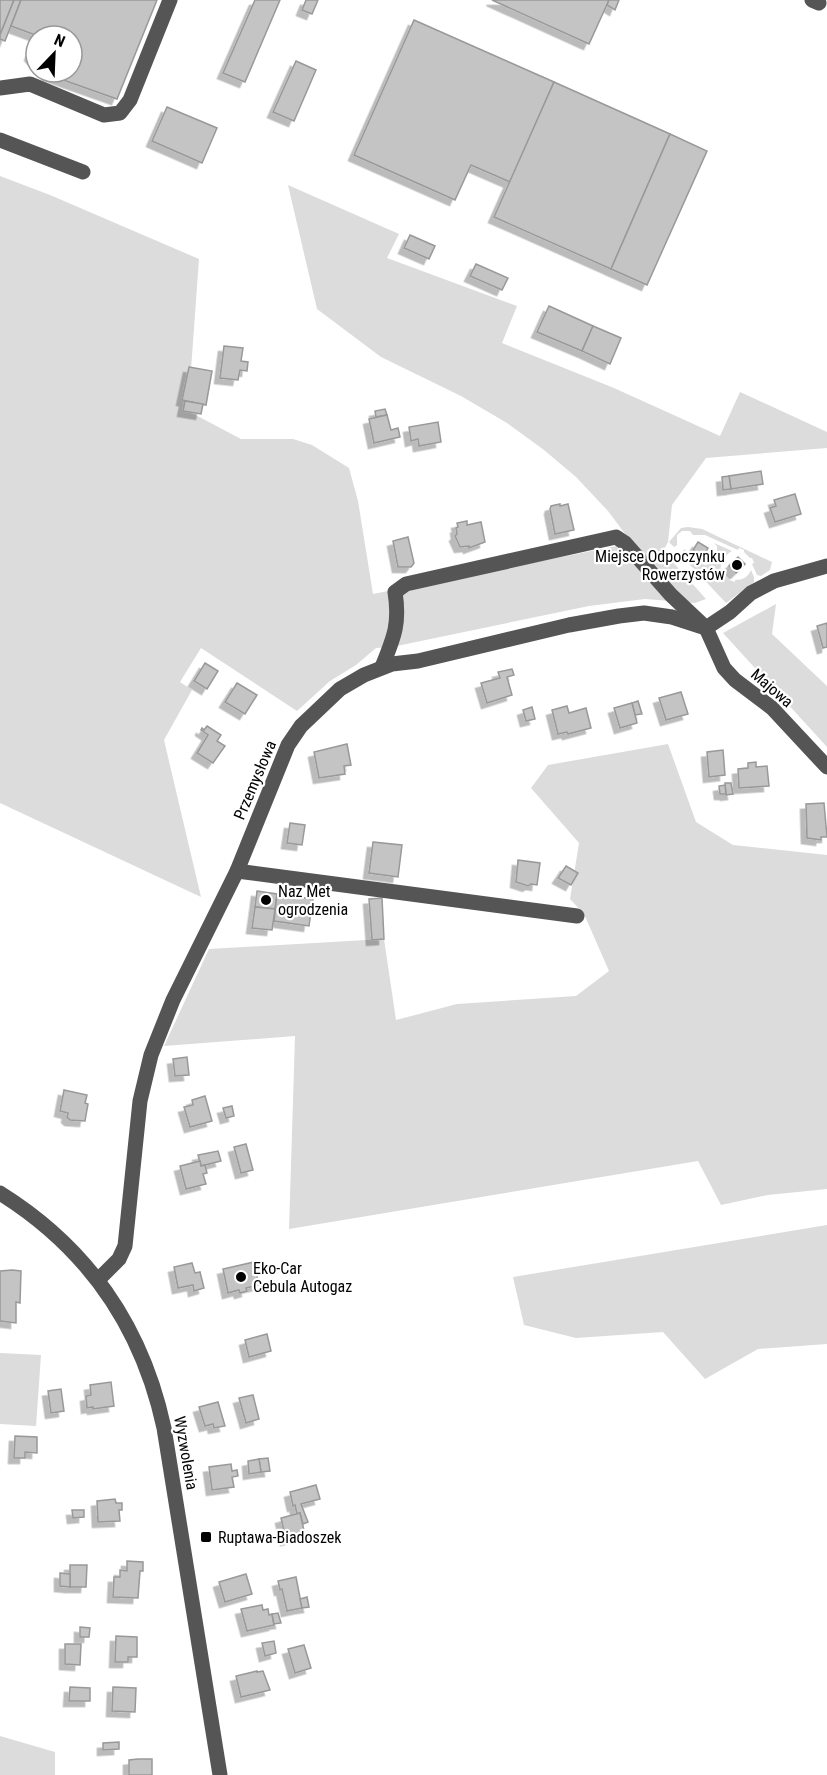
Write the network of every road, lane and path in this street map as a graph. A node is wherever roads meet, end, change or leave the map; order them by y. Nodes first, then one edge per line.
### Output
1 (170, 0) edge
2 (0, 88) edge
3 (0, 140) edge
4 (83, 172) dead end
5 (827, 566) edge
6 (706, 628) junction
7 (381, 667) junction
8 (827, 767) edge
9 (237, 871) junction
10 (577, 915) dead end
11 (0, 1193) edge
12 (99, 1279) junction
13 (220, 1775) edge

1 - 2 street
3 - 4 street
5 - 6 street
6 - 7 street, Przemysłowa
6 - 7 street
6 - 8 street, Majowa
7 - 9 street, Przemysłowa
9 - 10 street
9 - 12 street, Przemysłowa
11 - 12 street, Wyzwolenia
12 - 13 street, Wyzwolenia

